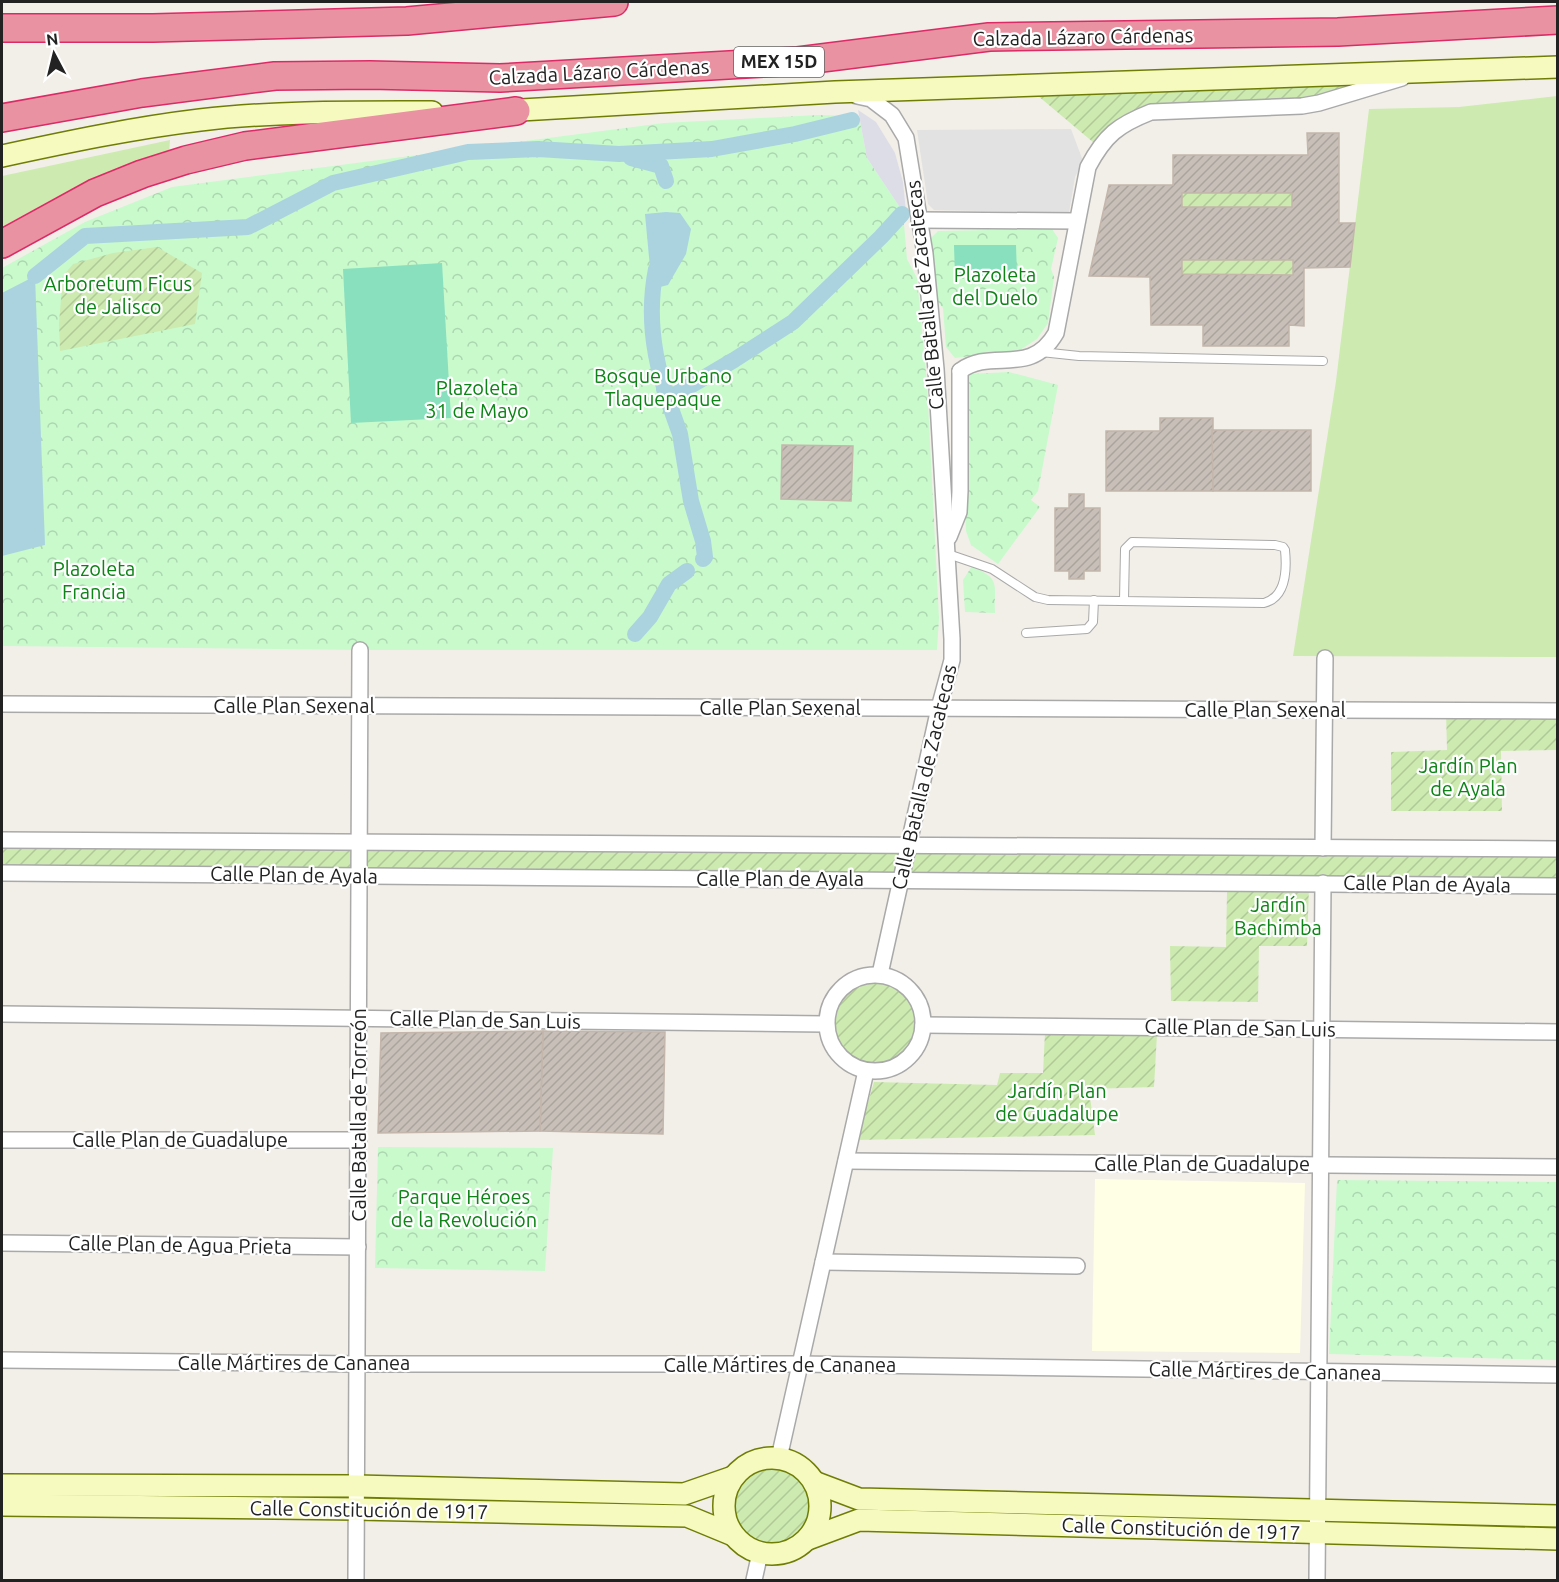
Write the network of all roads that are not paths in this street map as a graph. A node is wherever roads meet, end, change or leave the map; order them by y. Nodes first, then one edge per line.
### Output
1 (614, 2) edge
2 (1557, 20) edge
3 (2, 28) edge
4 (1557, 67) edge
5 (1421, 73) junction
6 (836, 92) junction
7 (142, 93) junction
8 (516, 111) junction
9 (2, 118) edge
10 (2, 137) edge
11 (2, 156) edge
12 (919, 220) junction
13 (1077, 221) junction
14 (2, 244) edge
15 (1041, 352) junction
16 (1323, 361) dead end
17 (936, 369) junction
18 (960, 371) junction
19 (947, 548) junction
20 (1094, 600) junction
21 (1124, 600) junction
22 (1026, 633) dead end
23 (360, 650) dead end
24 (1325, 657) dead end
25 (2, 704) edge
26 (360, 706) junction
27 (939, 708) junction
28 (1324, 710) junction
29 (1557, 711) edge
30 (2, 840) edge
31 (359, 843) junction
32 (908, 846) junction
33 (1323, 848) junction
34 (1557, 849) edge
35 (2, 873) edge
36 (359, 876) junction
37 (901, 880) junction
38 (1323, 883) junction
39 (1557, 886) edge
40 (880, 974) junction
41 (2, 1014) edge
42 (359, 1018) junction
43 (825, 1024) junction
44 (923, 1025) junction
45 (1322, 1029) junction
46 (1557, 1032) edge
47 (866, 1071) junction
48 (2, 1140) edge
49 (359, 1140) junction
50 (846, 1161) junction
51 (1320, 1165) junction
52 (1557, 1167) edge
53 (2, 1243) edge
54 (358, 1247) junction
55 (823, 1262) junction
56 (1077, 1266) dead end
57 (2, 1360) edge
58 (358, 1364) junction
59 (800, 1364) junction
60 (1318, 1372) junction
61 (1557, 1375) edge
62 (779, 1458) junction
63 (733, 1477) junction
64 (814, 1482) junction
65 (2, 1485) edge
66 (357, 1486) junction
67 (2, 1505) edge
68 (357, 1509) junction
69 (1317, 1510) junction
70 (1557, 1516) edge
71 (1317, 1533) junction
72 (733, 1535) junction
73 (808, 1539) junction
74 (1557, 1539) edge
75 (760, 1553) junction
76 (356, 1581) edge
77 (753, 1581) edge
78 (1317, 1581) edge

1 - 3 highway
2 - 7 highway, Calzada Lázaro Cárdenas / MEX 15D
4 - 5 street, Calzada Lázaro Cárdenas
5 - 6 street, Calzada Lázaro Cárdenas
5 - 13 street
6 - 8 street, Calzada Lázaro Cárdenas
6 - 12 street, Calle Batalla de Zacatecas
7 - 9 highway, Calzada Lázaro Cárdenas / MEX 15D
7 - 10 highway
8 - 11 street, Calzada Lázaro Cárdenas
8 - 14 highway
12 - 13 street
12 - 17 street, Calle Batalla de Zacatecas
13 - 15 street
15 - 16 lane
15 - 18 street, Calle Batalla de Zacatecas
17 - 18 street
17 - 19 street, Calle Batalla de Zacatecas
18 - 19 street, Calle Batalla de Zacatecas
19 - 20 lane
19 - 27 street, Calle Batalla de Zacatecas
20 - 21 lane
20 - 22 lane
21 - 21 lane
23 - 26 street, Calle Batalla de Torreón
24 - 28 street
25 - 26 street, Calle Plan Sexenal
26 - 27 street, Calle Plan Sexenal
26 - 31 street, Calle Batalla de Torreón
27 - 28 street, Calle Plan Sexenal
27 - 32 street, Calle Batalla de Zacatecas
28 - 29 street, Calle Plan Sexenal
28 - 33 street
30 - 31 street, Calle Plan de Ayala
31 - 32 street, Calle Plan de Ayala
31 - 36 street, Calle Batalla de Torreón
32 - 33 street, Calle Plan de Ayala
32 - 37 street, Calle Batalla de Zacatecas
33 - 34 street, Calle Plan de Ayala
35 - 36 street, Calle Plan de Ayala
36 - 37 street, Calle Plan de Ayala
36 - 42 street, Calle Batalla de Torreón
37 - 38 street, Calle Plan de Ayala
37 - 40 street, Calle Batalla de Zacatecas
38 - 39 street, Calle Plan de Ayala
38 - 45 street
40 - 43 street
40 - 44 street
41 - 42 street, Calle Plan de San Luis
42 - 43 street, Calle Plan de San Luis
42 - 49 street, Calle Batalla de Torreón
43 - 47 street
44 - 45 street, Calle Plan de San Luis
44 - 47 street
45 - 46 street, Calle Plan de San Luis
45 - 51 street
47 - 50 street
48 - 49 street, Calle Plan de Guadalupe
49 - 54 street, Calle Batalla de Torreón
50 - 51 street, Calle Plan de Guadalupe
50 - 55 street
51 - 52 street, Calle Plan de Guadalupe
51 - 60 street
53 - 54 street, Calle Plan de Agua Prieta
54 - 58 street, Calle Batalla de Torreón
55 - 56 street
55 - 59 street
57 - 58 street, Calle Mártires de Cananea
58 - 59 street, Calle Mártires de Cananea
58 - 66 street, Calle Batalla de Torreón
59 - 60 street, Calle Mártires de Cananea
59 - 62 street
60 - 61 street, Calle Mártires de Cananea
60 - 69 street
62 - 63 street
62 - 64 street
63 - 66 street, Calle Constitución de 1917
63 - 72 street
64 - 69 street, Calle Constitución de 1917
64 - 73 street
65 - 66 street, Calle Constitución de 1917
66 - 68 street, Calle Batalla de Torreón
67 - 68 street, Calle Constitución de 1917
68 - 72 street, Calle Constitución de 1917
68 - 76 street, Calle Batalla de Torreón
69 - 70 street, Calle Constitución de 1917
69 - 71 street
71 - 73 street, Calle Constitución de 1917
71 - 74 street, Calle Constitución de 1917
71 - 78 street
72 - 75 street
73 - 75 street
75 - 77 street

